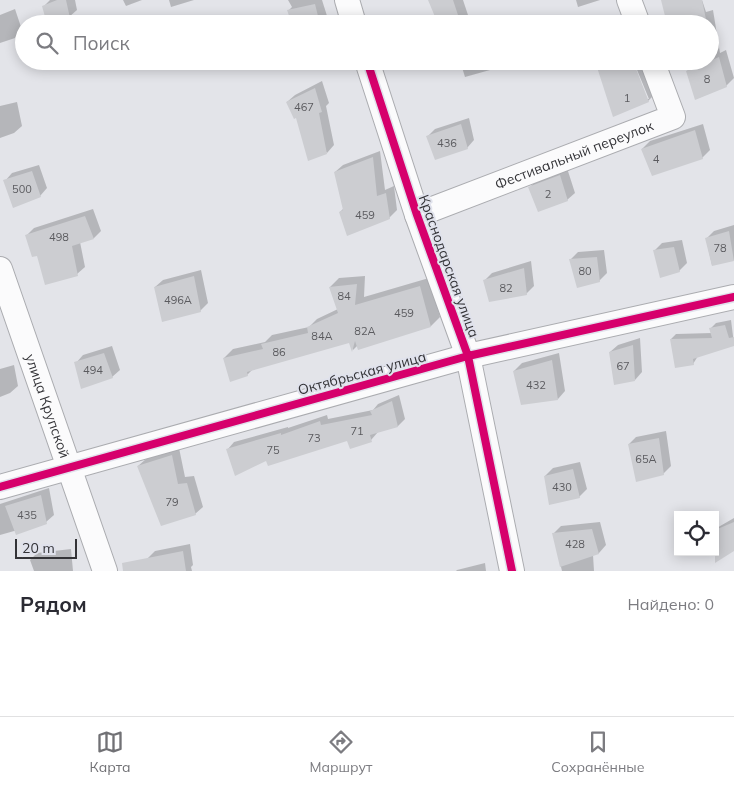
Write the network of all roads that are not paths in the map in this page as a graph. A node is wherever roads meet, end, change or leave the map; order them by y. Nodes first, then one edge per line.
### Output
1 (629, 0) edge
2 (635, 15) edge
3 (370, 70) edge
4 (656, 70) edge
5 (417, 215) junction
6 (0, 269) edge
7 (734, 297) edge
8 (468, 356) junction
9 (68, 467) junction
10 (0, 487) edge
11 (105, 571) edge
12 (512, 571) edge

1 - 2 street
3 - 5 street, Краснодарская улица
4 - 5 street, Фестивальный переулок
5 - 8 street, Краснодарская улица
6 - 9 street, улица Крупской
7 - 8 street, Октябрьская улица
8 - 9 street, Октябрьская улица
8 - 12 street, Краснодарская улица
9 - 10 street, Октябрьская улица
9 - 11 street, улица Крупской

